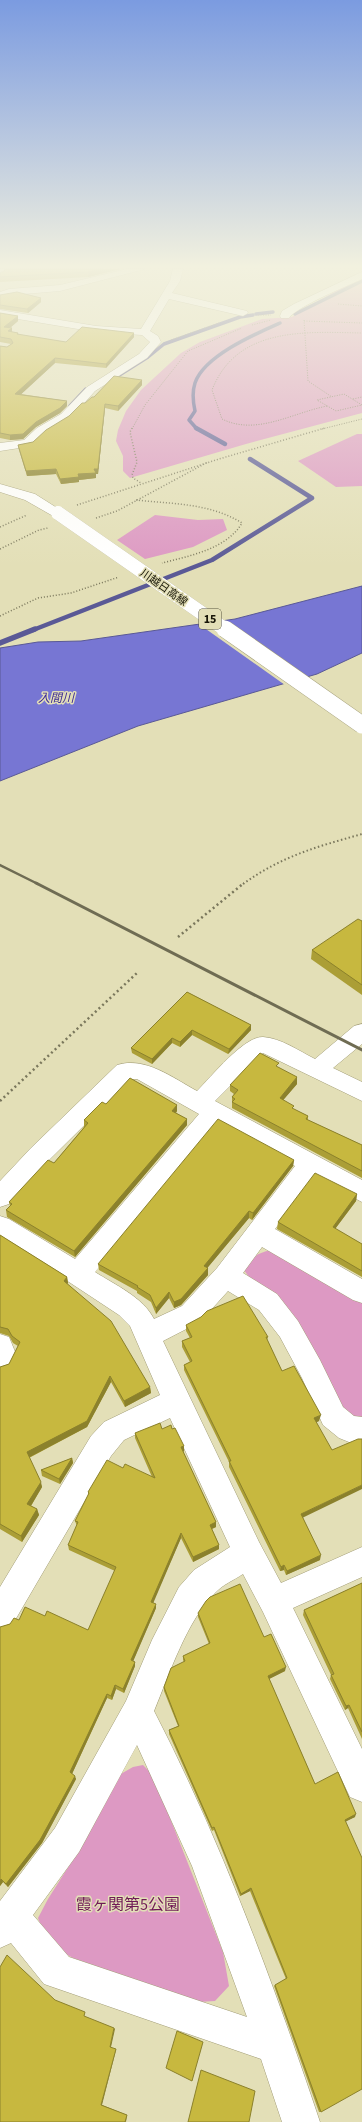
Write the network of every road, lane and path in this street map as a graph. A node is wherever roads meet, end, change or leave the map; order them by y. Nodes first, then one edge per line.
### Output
1 (123, 368) edge
2 (174, 368) edge
3 (225, 368) edge
4 (307, 368) edge
5 (332, 397) junction
6 (362, 397) edge
7 (353, 399) junction
8 (327, 406) junction
9 (362, 419) edge
10 (0, 447) edge
11 (214, 459) junction
12 (142, 483) junction
13 (0, 488) edge
14 (136, 500) dead end
15 (75, 505) dead end
16 (28, 514) dead end
17 (0, 527) edge
18 (362, 725) edge
19 (362, 834) edge
20 (178, 937) dead end
21 (137, 973) dead end
22 (362, 1032) edge
23 (318, 1069) junction
24 (362, 1092) edge
25 (0, 1101) edge
26 (207, 1107) junction
27 (310, 1164) junction
28 (362, 1192) edge
29 (0, 1197) edge
30 (0, 1226) edge
31 (259, 1232) junction
32 (78, 1274) junction
33 (226, 1276) junction
34 (362, 1292) edge
35 (148, 1335) junction
36 (0, 1346) edge
37 (0, 1361) edge
38 (176, 1401) junction
39 (362, 1430) edge
40 (248, 1553) junction
41 (362, 1562) edge
42 (274, 1601) junction
43 (0, 1616) edge
44 (137, 1712) junction
45 (362, 1785) edge
46 (6, 1924) edge
47 (276, 2045) junction
48 (301, 2122) edge

1 - 10 street
2 - 12 path
3 - 8 path
4 - 5 path
5 - 7 path
5 - 8 path
6 - 7 path
7 - 8 path
9 - 11 path
11 - 12 path
11 - 14 path
12 - 15 path
13 - 18 street, 川越日高線 / 15, bridge
16 - 17 path
19 - 20 path
21 - 25 path
22 - 23 street
23 - 24 street
23 - 26 street
26 - 27 street
26 - 29 street
26 - 32 street
27 - 28 street
27 - 31 street
30 - 32 street
31 - 33 street
31 - 34 street
32 - 35 street
33 - 35 street
33 - 39 street
35 - 38 street
36 - 37 street
38 - 40 street
38 - 43 street
40 - 42 street
40 - 44 street
41 - 42 street
42 - 45 street
44 - 46 street
44 - 47 street
46 - 47 street
47 - 48 street

